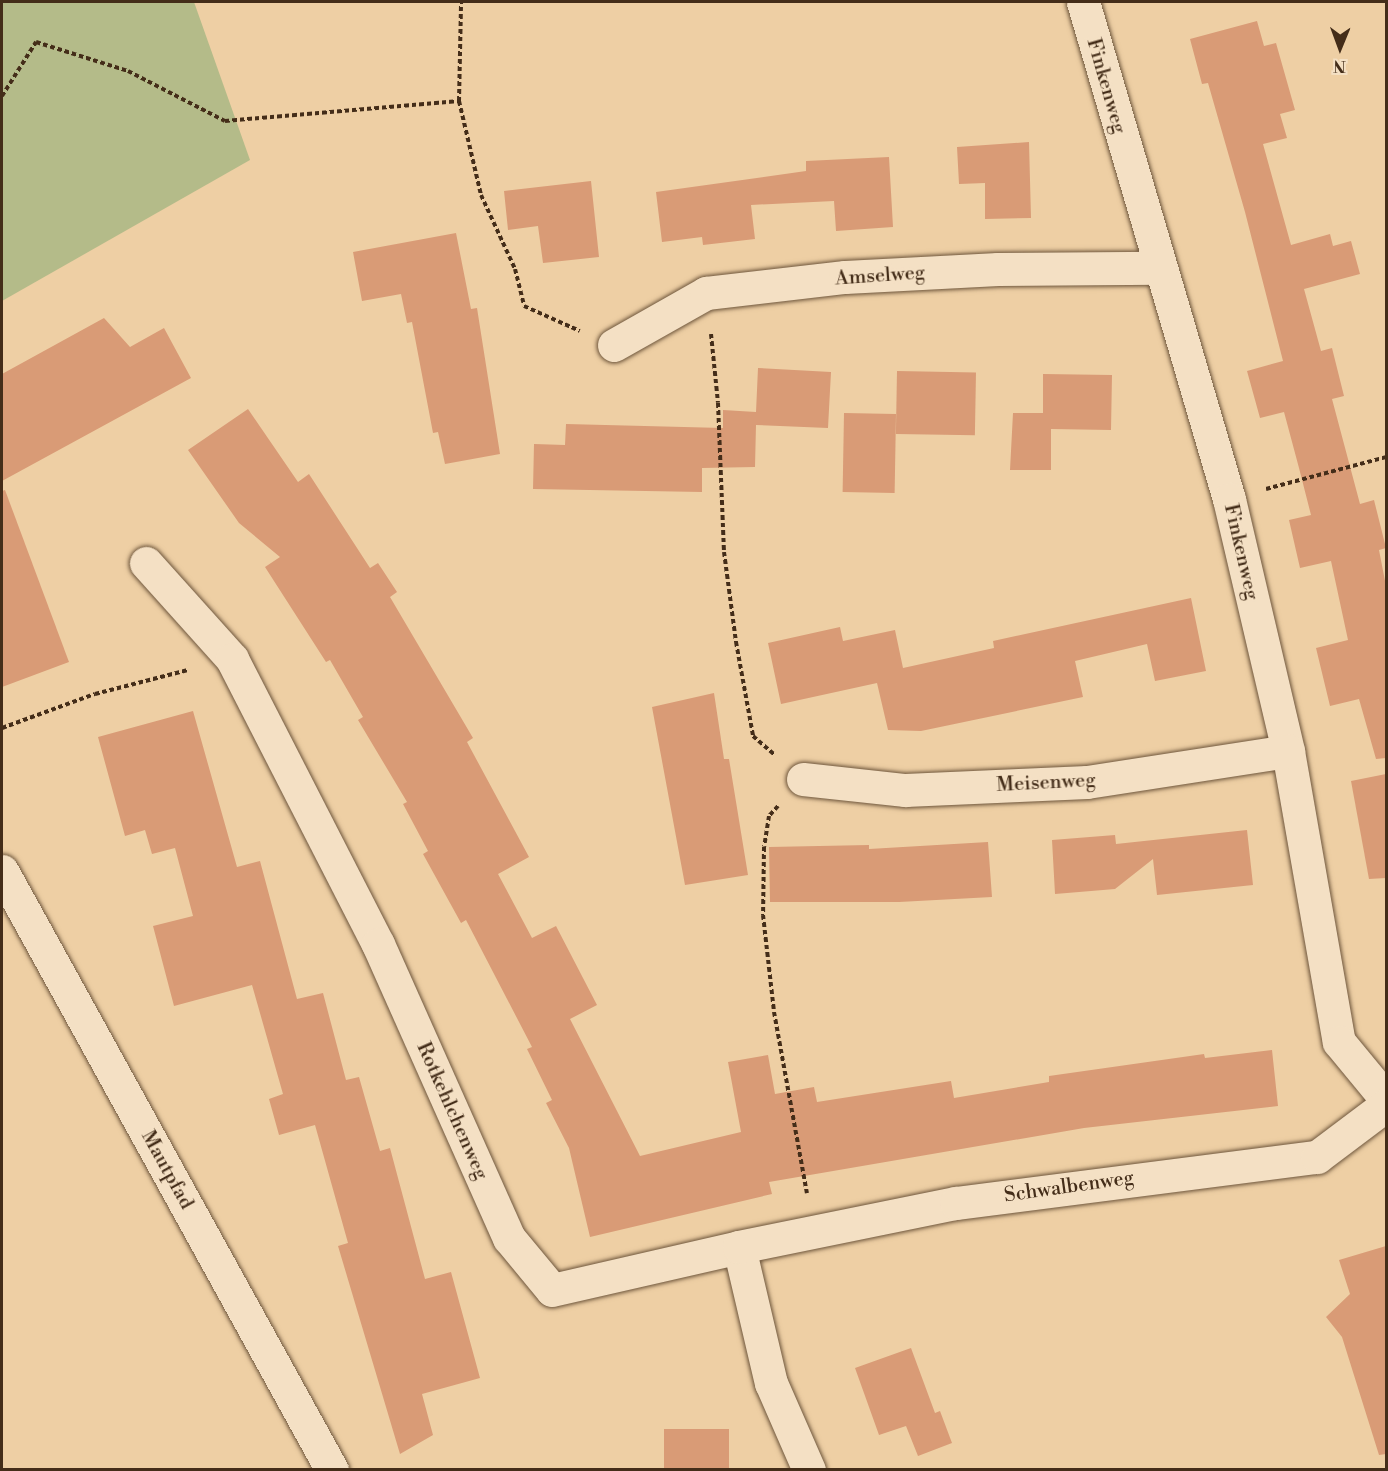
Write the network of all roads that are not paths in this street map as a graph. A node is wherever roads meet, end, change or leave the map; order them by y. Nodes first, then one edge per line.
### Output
1 (1083, 2) edge
2 (1160, 268) junction
3 (614, 345) road end
4 (146, 563) dead end
5 (1288, 751) junction
6 (803, 779) road end
7 (2, 871) edge
8 (1386, 1098) edge
9 (1386, 1105) edge
10 (738, 1246) junction
11 (332, 1470) edge
12 (808, 1470) edge

1 - 2 street, Finkenweg
2 - 3 street, Amselweg
2 - 5 street, Finkenweg
4 - 10 street, Rotkehlchenweg
5 - 6 street, Meisenweg
5 - 8 street, Finkenweg
7 - 11 street, Mautpfad
9 - 10 street, Schwalbenweg
10 - 12 street

